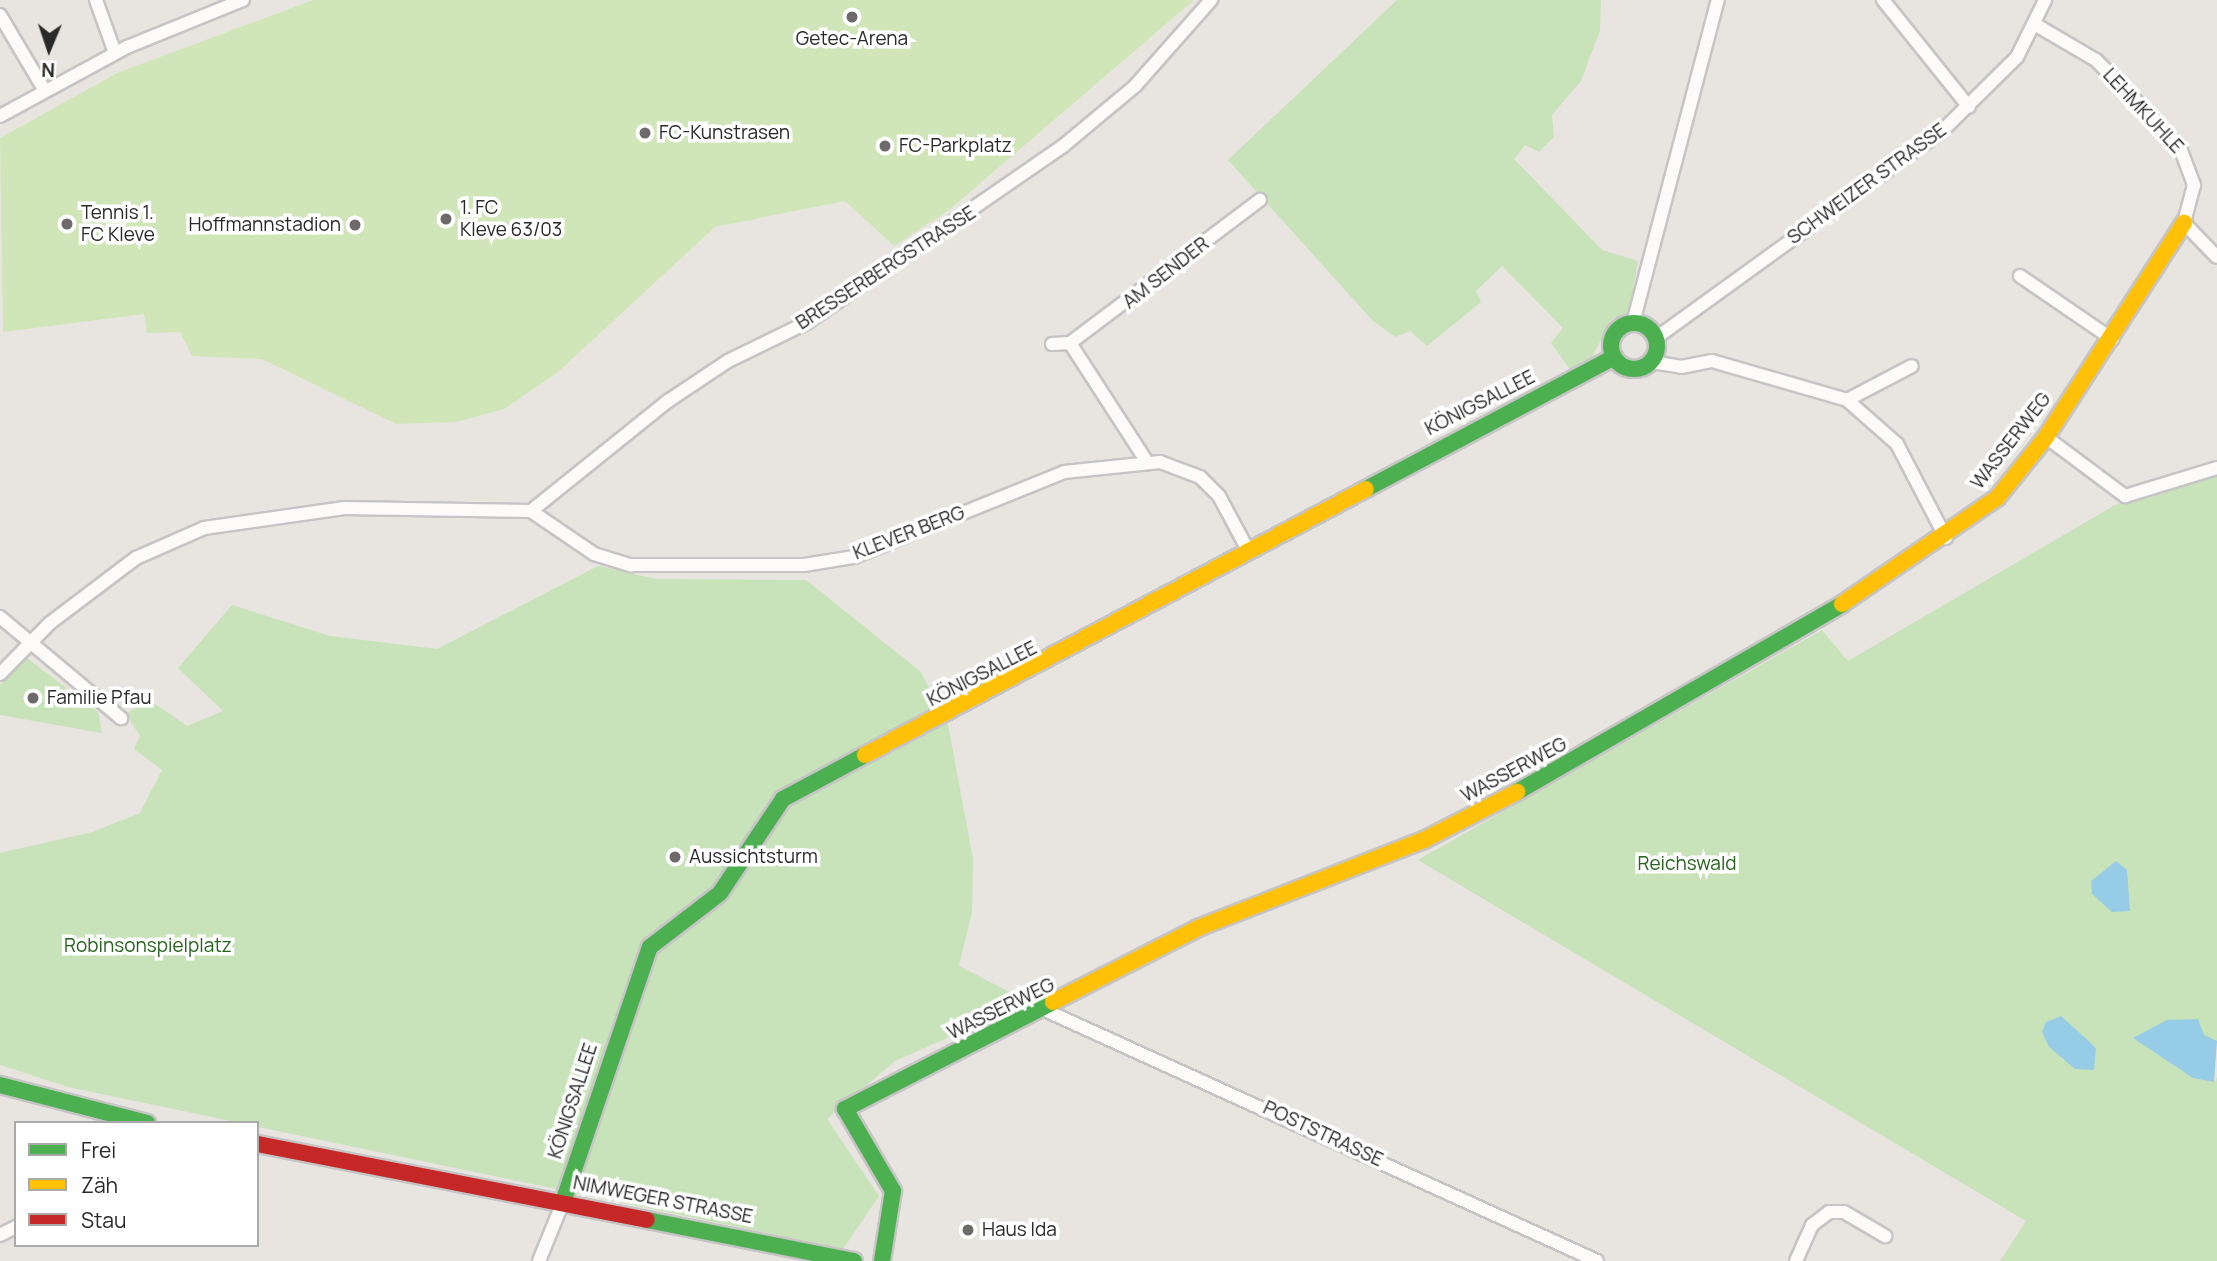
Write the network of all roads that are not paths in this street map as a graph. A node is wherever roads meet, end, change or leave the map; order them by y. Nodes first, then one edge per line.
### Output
1 (96, 0) edge
2 (243, 0) edge
3 (1211, 0) edge
4 (1718, 0) edge
5 (1883, 0) edge
6 (2045, 0) edge
7 (0, 15) edge
8 (2036, 26) junction
9 (115, 53) junction
10 (45, 91) junction
11 (1969, 107) junction
12 (0, 116) edge
13 (1260, 200) dead end
14 (2184, 223) junction
15 (2217, 257) edge
16 (2020, 276) dead end
17 (1633, 323) junction
18 (1656, 338) junction
19 (2112, 339) junction
20 (1070, 343) junction
21 (1052, 344) dead end
22 (1614, 357) junction
23 (1651, 362) junction
24 (1912, 366) dead end
25 (1847, 400) junction
26 (2046, 437) junction
27 (1147, 462) junction
28 (2217, 468) edge
29 (531, 511) junction
30 (1946, 538) junction
31 (1249, 552) junction
32 (0, 617) edge
33 (30, 641) junction
34 (0, 674) edge
35 (121, 718) dead end
36 (1046, 1011) junction
37 (0, 1085) edge
38 (139, 1121) edge
39 (259, 1144) edge
40 (563, 1202) junction
41 (1885, 1236) dead end
42 (539, 1261) edge
43 (854, 1261) edge
44 (882, 1261) edge
45 (1597, 1261) edge
46 (1796, 1261) edge

1 - 9 street
2 - 9 street
3 - 29 street, BRESSERBERGSTRASSE
4 - 17 street
5 - 11 street
6 - 8 street, SCHWEIZER STRASSE
7 - 10 street
8 - 11 street, SCHWEIZER STRASSE
8 - 14 street, LEHMKUHLE
9 - 10 street
10 - 12 street
11 - 18 street, SCHWEIZER STRASSE
13 - 20 street, AM SENDER
14 - 15 street
14 - 19 street, WASSERWEG
16 - 19 street
17 - 18 street
17 - 22 street
18 - 23 street
19 - 26 street, WASSERWEG
20 - 21 street
20 - 27 street
22 - 23 street
22 - 31 street, KÖNIGSALLEE
23 - 25 street
24 - 25 street
25 - 30 street
26 - 28 street
26 - 30 street, WASSERWEG
27 - 29 street, KLEVER BERG
27 - 31 street, KLEVER BERG
29 - 33 street
30 - 36 street, WASSERWEG
31 - 40 street, KÖNIGSALLEE
32 - 33 street
33 - 34 street
33 - 35 street
36 - 44 street, WASSERWEG
36 - 45 street, POSTSTRASSE
37 - 38 street
39 - 40 street, NIMWEGER STRASSE
40 - 42 street
40 - 43 street, NIMWEGER STRASSE
41 - 46 street

